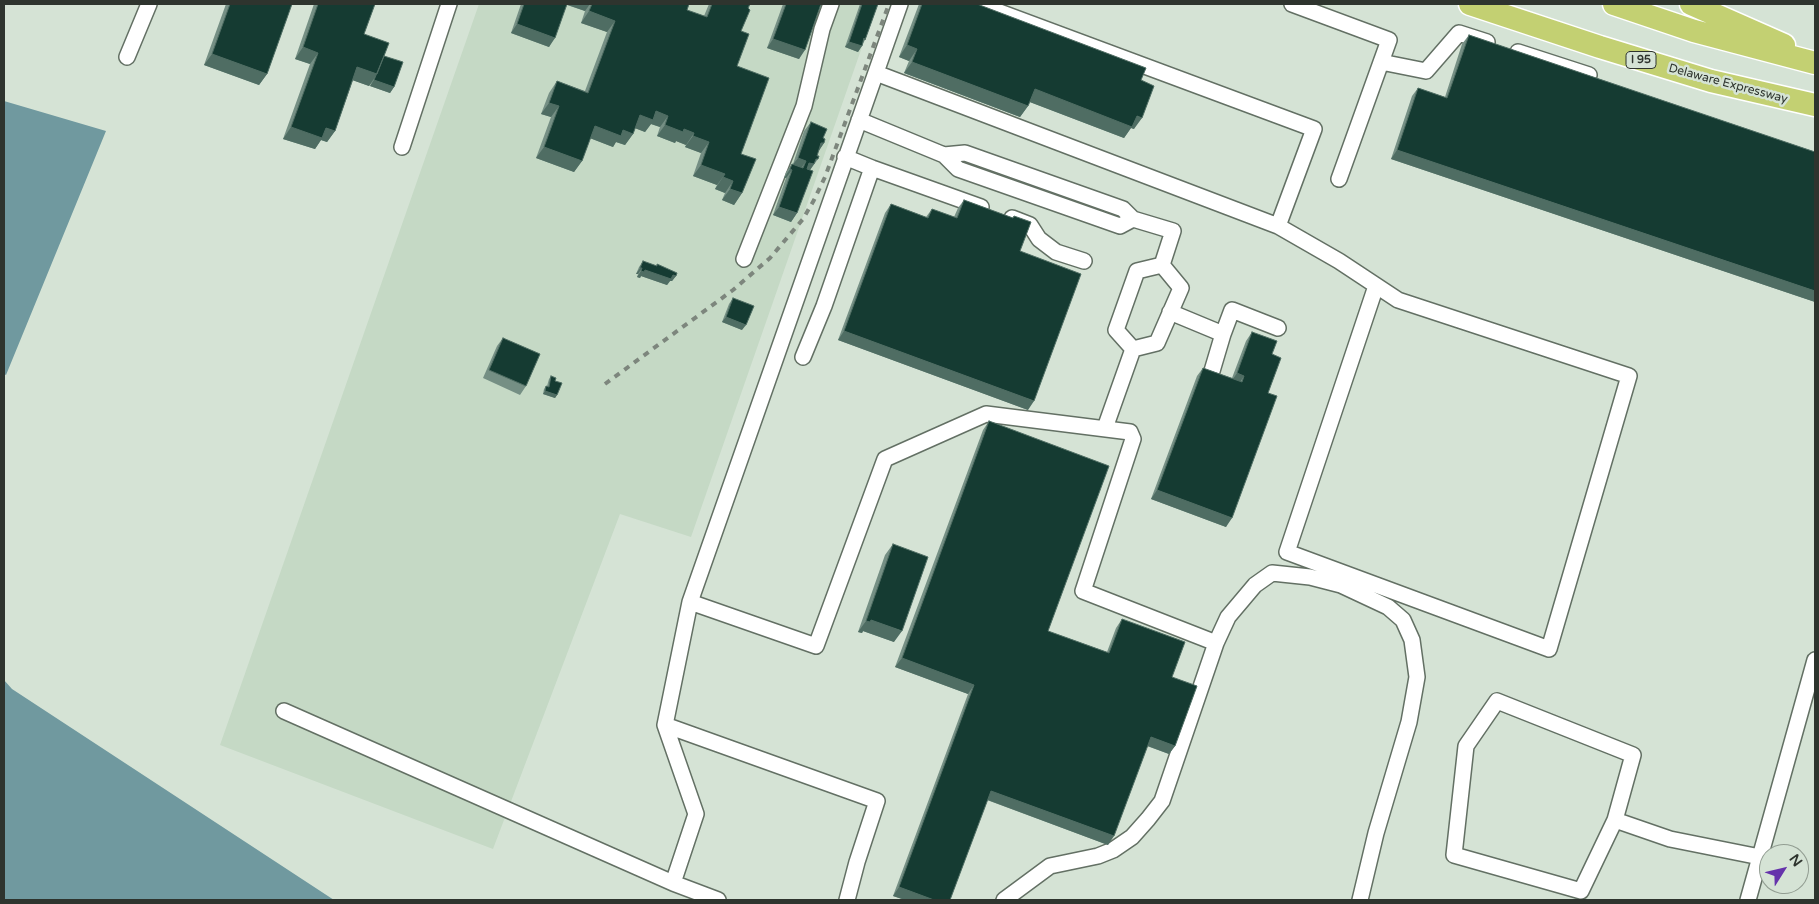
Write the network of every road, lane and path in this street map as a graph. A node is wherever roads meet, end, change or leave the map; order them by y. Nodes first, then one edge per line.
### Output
1 (149, 4) edge
2 (449, 4) edge
3 (831, 4) edge
4 (900, 4) edge
5 (978, 4) edge
6 (1292, 4) edge
7 (1470, 4) edge
8 (1614, 4) edge
9 (1691, 4) edge
10 (127, 57) dead end
11 (1815, 57) edge
12 (1381, 62) junction
13 (1815, 63) edge
14 (1589, 75) edge
15 (874, 79) junction
16 (1815, 105) edge
17 (859, 120) junction
18 (402, 147) dead end
19 (845, 157) junction
20 (872, 168) junction
21 (1339, 179) dead end
22 (1278, 226) junction
23 (744, 259) dead end
24 (1084, 261) dead end
25 (1162, 265) junction
26 (1376, 286) junction
27 (1170, 312) junction
28 (1278, 328) dead end
29 (1223, 334) junction
30 (1133, 349) junction
31 (802, 357) dead end
32 (1212, 371) edge
33 (1105, 428) junction
34 (690, 602) junction
35 (1216, 643) junction
36 (1815, 660) edge
37 (284, 712) dead end
38 (665, 725) junction
39 (1615, 820) junction
40 (1764, 844) edge
41 (1759, 857) edge
42 (1759, 861) edge
43 (673, 883) junction
44 (718, 900) edge
45 (847, 900) edge
46 (1004, 900) edge
47 (1360, 900) edge
48 (1748, 900) edge

1 - 10 street
2 - 18 street
3 - 23 street
4 - 15 street
5 - 22 street
6 - 12 street
7 - 16 highway, Delaware Expressway / I 95
8 - 13 highway
9 - 11 highway
12 - 14 street
12 - 21 street
15 - 17 street
15 - 22 street
17 - 19 street
17 - 25 street
19 - 20 street
19 - 34 street
20 - 24 street
20 - 31 street
22 - 26 street
25 - 27 street
25 - 30 street
26 - 26 street
27 - 29 street
27 - 30 street
28 - 29 street
29 - 32 street
30 - 33 street
33 - 34 street
33 - 35 street
34 - 38 street
35 - 46 street
35 - 47 street
36 - 40 street
37 - 43 street
38 - 43 street
38 - 45 street
39 - 39 street
39 - 41 street
42 - 48 street
43 - 44 street

